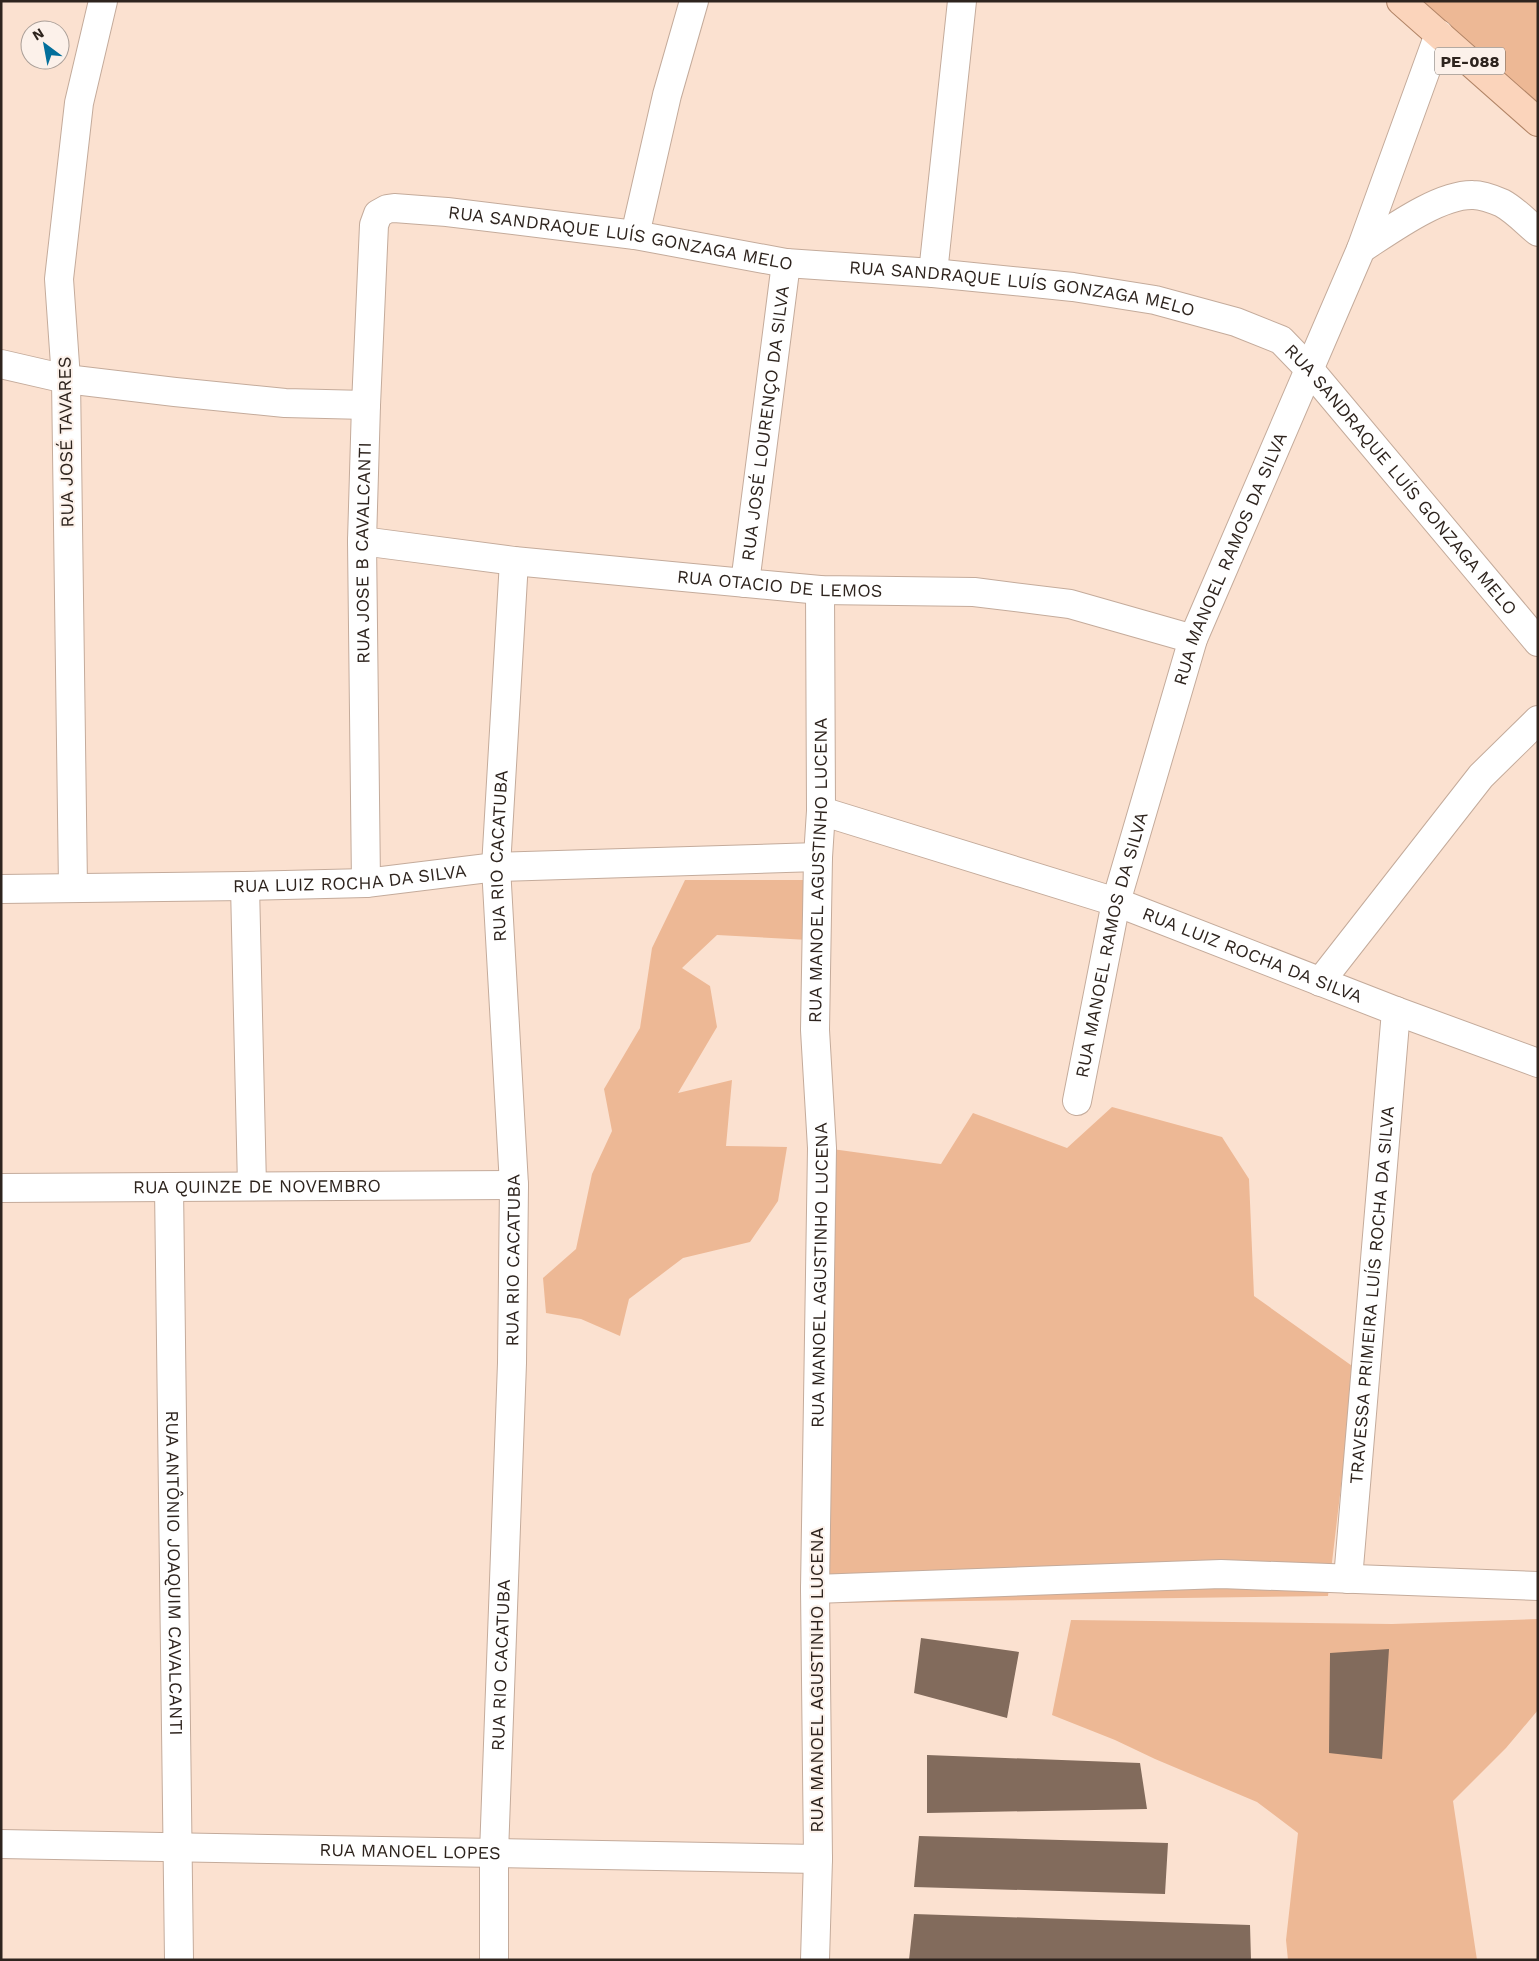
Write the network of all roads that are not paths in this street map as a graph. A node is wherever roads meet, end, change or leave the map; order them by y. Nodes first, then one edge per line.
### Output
1 (103, 1) edge
2 (694, 1) edge
3 (962, 1) edge
4 (1401, 1) edge
5 (1439, 34) junction
6 (1538, 122) edge
7 (374, 225) joint
8 (1538, 232) edge
9 (635, 235) junction
10 (1360, 249) junction
11 (786, 263) junction
12 (933, 273) junction
13 (1, 364) edge
14 (1310, 370) junction
15 (66, 379) junction
16 (366, 405) junction
17 (362, 541) junction
18 (514, 561) junction
19 (745, 583) junction
20 (820, 590) junction
21 (1193, 640) junction
22 (1538, 642) edge
23 (1538, 720) edge
24 (820, 811) junction
25 (818, 857) junction
26 (496, 867) junction
27 (366, 883) junction
28 (245, 886) junction
29 (72, 887) junction
30 (1, 889) edge
31 (1116, 902) junction
32 (1320, 982) junction
33 (1396, 1011) junction
34 (1538, 1063) edge
35 (1077, 1101) dead end
36 (514, 1185) junction
37 (252, 1186) junction
38 (169, 1187) junction
39 (1, 1188) edge
40 (1348, 1579) junction
41 (1538, 1586) edge
42 (815, 1589) junction
43 (1, 1844) edge
44 (179, 1847) junction
45 (494, 1853) junction
46 (818, 1859) junction
47 (179, 1960) edge
48 (494, 1960) edge
49 (815, 1960) edge

1 - 15 street, RUA JOSÉ TAVARES
2 - 9 street
3 - 12 street
4 - 5 main road, PE-088
5 - 6 main road, PE-088
5 - 10 street, RUA MANOEL RAMOS DA SILVA
7 - 9 street, RUA SANDRAQUE LUÍS GONZAGA MELO
7 - 16 street, RUA JOSE B CAVALCANTI
8 - 10 street
9 - 11 street, RUA SANDRAQUE LUÍS GONZAGA MELO
10 - 14 street, RUA MANOEL RAMOS DA SILVA
11 - 12 street, RUA SANDRAQUE LUÍS GONZAGA MELO
11 - 19 street, RUA JOSÉ LOURENÇO DA SILVA
12 - 14 street, RUA SANDRAQUE LUÍS GONZAGA MELO
13 - 15 street
14 - 21 street, RUA MANOEL RAMOS DA SILVA
14 - 22 street, RUA SANDRAQUE LUÍS GONZAGA MELO
15 - 16 street
15 - 29 street, RUA JOSÉ TAVARES
16 - 17 street, RUA JOSE B CAVALCANTI
17 - 18 street, RUA OTACIO DE LEMOS
17 - 27 street, RUA JOSE B CAVALCANTI
18 - 19 street, RUA OTACIO DE LEMOS
18 - 26 street, RUA RIO CACATUBA
19 - 20 street, RUA OTACIO DE LEMOS
20 - 21 street, RUA OTACIO DE LEMOS
20 - 24 street, RUA MANOEL AGUSTINHO LUCENA
21 - 31 street, RUA MANOEL RAMOS DA SILVA
23 - 32 street
24 - 25 street, RUA MANOEL AGUSTINHO LUCENA
24 - 31 street, RUA LUIZ ROCHA DA SILVA
25 - 26 street, RUA LUIZ ROCHA DA SILVA
25 - 42 street, RUA MANOEL AGUSTINHO LUCENA
26 - 27 street, RUA LUIZ ROCHA DA SILVA
26 - 36 street, RUA RIO CACATUBA
27 - 28 street, RUA LUIZ ROCHA DA SILVA
28 - 29 street, RUA LUIZ ROCHA DA SILVA
28 - 37 street
29 - 30 street, RUA LUIZ ROCHA DA SILVA
31 - 32 street, RUA LUIZ ROCHA DA SILVA
31 - 35 street, RUA MANOEL RAMOS DA SILVA
32 - 33 street, RUA LUIZ ROCHA DA SILVA
33 - 34 street, RUA LUIZ ROCHA DA SILVA
33 - 40 street, TRAVESSA PRIMEIRA LUÍS ROCHA DA SILVA
36 - 37 street, RUA QUINZE DE NOVEMBRO
36 - 45 street, RUA RIO CACATUBA
37 - 38 street, RUA QUINZE DE NOVEMBRO
38 - 39 street, RUA QUINZE DE NOVEMBRO
38 - 44 street, RUA ANTÔNIO JOAQUIM CAVALCANTI
40 - 41 street
40 - 42 street
42 - 46 street, RUA MANOEL AGUSTINHO LUCENA
43 - 44 street, RUA MANOEL LOPES
44 - 45 street, RUA MANOEL LOPES
44 - 47 street, RUA ANTÔNIO JOAQUIM CAVALCANTI
45 - 46 street, RUA MANOEL LOPES
45 - 48 street, RUA RIO CACATUBA
46 - 49 street, RUA MANOEL AGUSTINHO LUCENA

